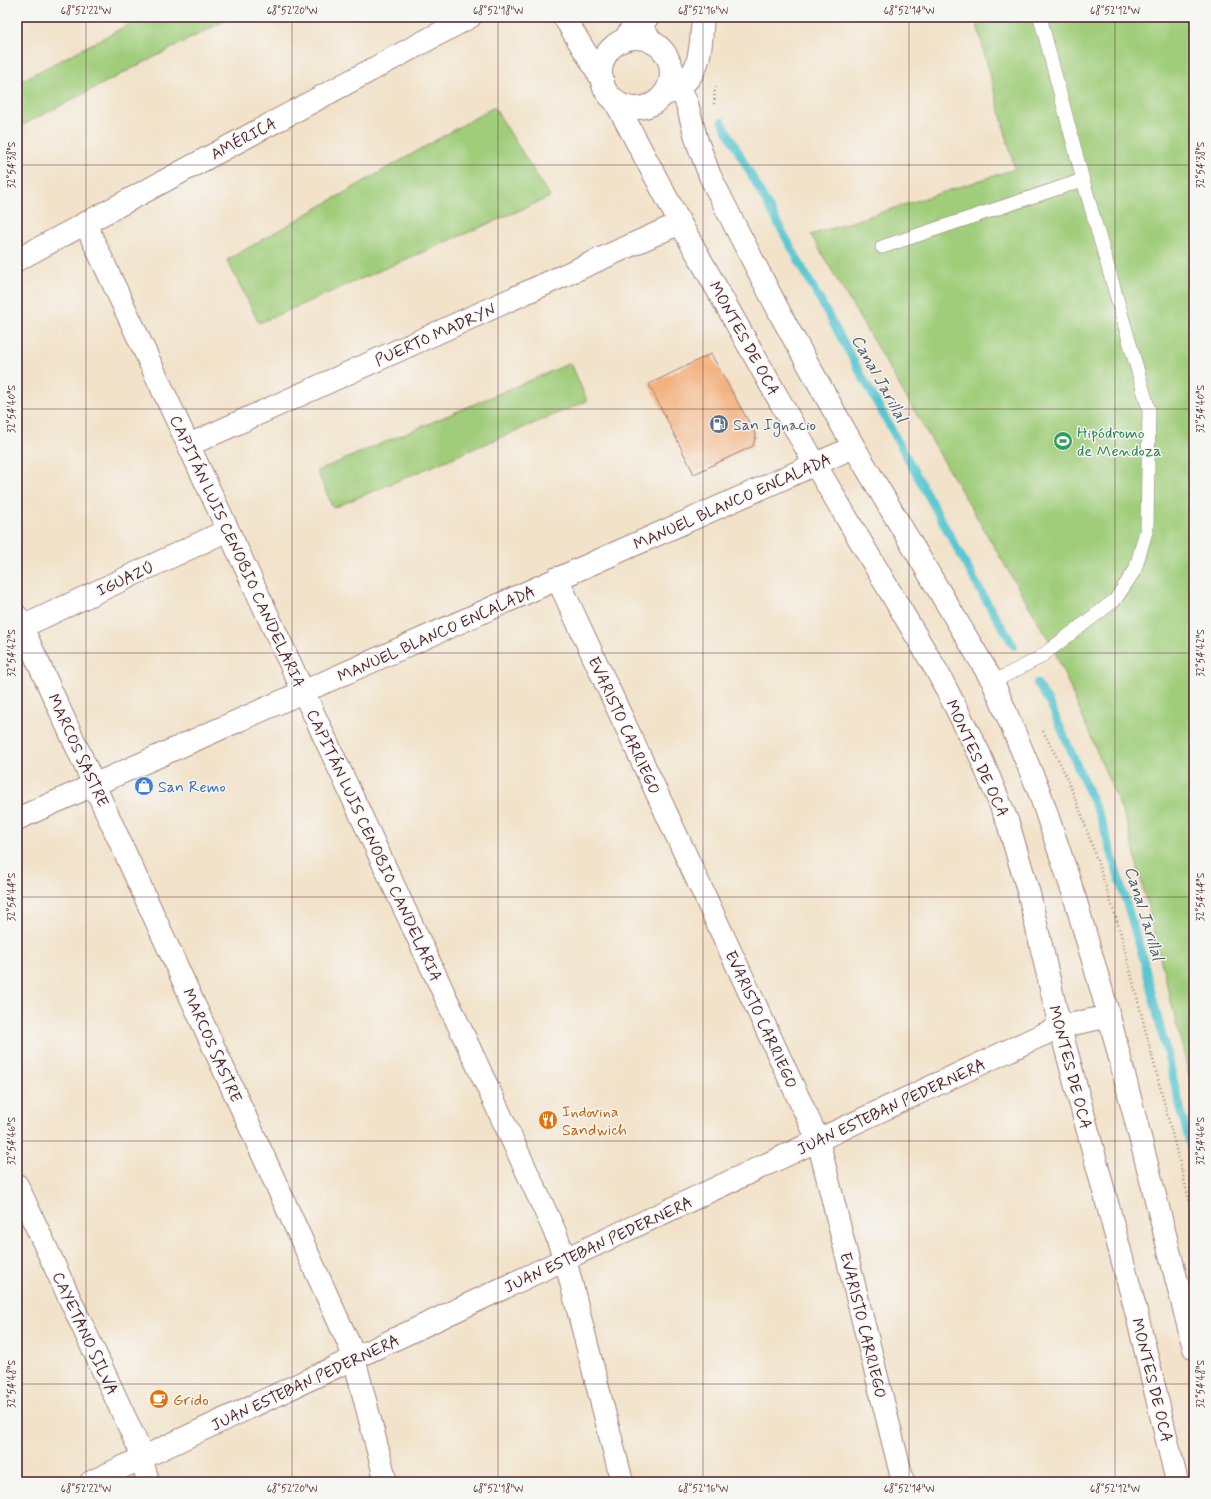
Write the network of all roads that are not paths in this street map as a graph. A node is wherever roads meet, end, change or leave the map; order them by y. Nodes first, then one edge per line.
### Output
1 (470, 17) edge
2 (564, 17) edge
3 (703, 17) edge
4 (1040, 17) edge
5 (640, 18) edge
6 (624, 40) junction
7 (652, 42) junction
8 (602, 81) junction
9 (671, 92) junction
10 (614, 99) junction
11 (1083, 180) junction
12 (85, 223) junction
13 (680, 223) junction
14 (882, 247) dead end
15 (17, 260) edge
16 (189, 446) junction
17 (854, 447) junction
18 (815, 464) junction
19 (228, 530) junction
20 (557, 578) junction
21 (20, 621) edge
22 (994, 682) junction
23 (304, 692) junction
24 (95, 784) junction
25 (17, 819) edge
26 (1109, 1016) junction
27 (1060, 1027) junction
28 (818, 1140) junction
29 (17, 1185) edge
30 (565, 1259) junction
31 (1194, 1348) edge
32 (354, 1358) junction
33 (142, 1458) junction
34 (91, 1482) edge
35 (148, 1482) edge
36 (386, 1482) edge
37 (622, 1482) edge
38 (904, 1482) edge
39 (1177, 1482) edge

1 - 12 street, AMÉRICA
2 - 8 street
3 - 9 street
4 - 11 lane
5 - 6 street
5 - 7 street
6 - 7 street
6 - 8 street
7 - 9 street
8 - 10 street
9 - 10 street
9 - 17 street
10 - 13 street, MONTES DE OCA
11 - 14 lane
11 - 22 lane
12 - 15 street, AMÉRICA
12 - 16 street, CAPITÁN LUIS CENOBIO CANDELARIA
13 - 16 street, PUERTO MADRYN
13 - 18 street, MONTES DE OCA
16 - 19 street, CAPITÁN LUIS CENOBIO CANDELARIA
17 - 18 street, MANUEL BLANCO ENCALADA
17 - 22 street
18 - 20 street, MANUEL BLANCO ENCALADA
18 - 27 street, MONTES DE OCA
19 - 21 street, IGUAZÚ
19 - 23 street, CAPITÁN LUIS CENOBIO CANDELARIA
20 - 23 street, MANUEL BLANCO ENCALADA
20 - 28 street, EVARISTO CARRIEGO
21 - 24 street, MARCOS SASTRE
22 - 26 street
23 - 24 street, MANUEL BLANCO ENCALADA
23 - 30 street, CAPITÁN LUIS CENOBIO CANDELARIA
24 - 25 street, MANUEL BLANCO ENCALADA
24 - 32 street, MARCOS SASTRE
26 - 27 street, JUAN ESTEBAN PEDERNERA
26 - 31 street
27 - 28 street, JUAN ESTEBAN PEDERNERA
27 - 39 street, MONTES DE OCA
28 - 30 street, JUAN ESTEBAN PEDERNERA
28 - 38 street, EVARISTO CARRIEGO
29 - 33 street, CAYETANO SILVA
30 - 32 street, JUAN ESTEBAN PEDERNERA
30 - 37 street, CAPITÁN LUIS CENOBIO CANDELARIA
32 - 33 street, JUAN ESTEBAN PEDERNERA
32 - 36 street, MARCOS SASTRE
33 - 34 street, JUAN ESTEBAN PEDERNERA
33 - 35 street, CAYETANO SILVA

